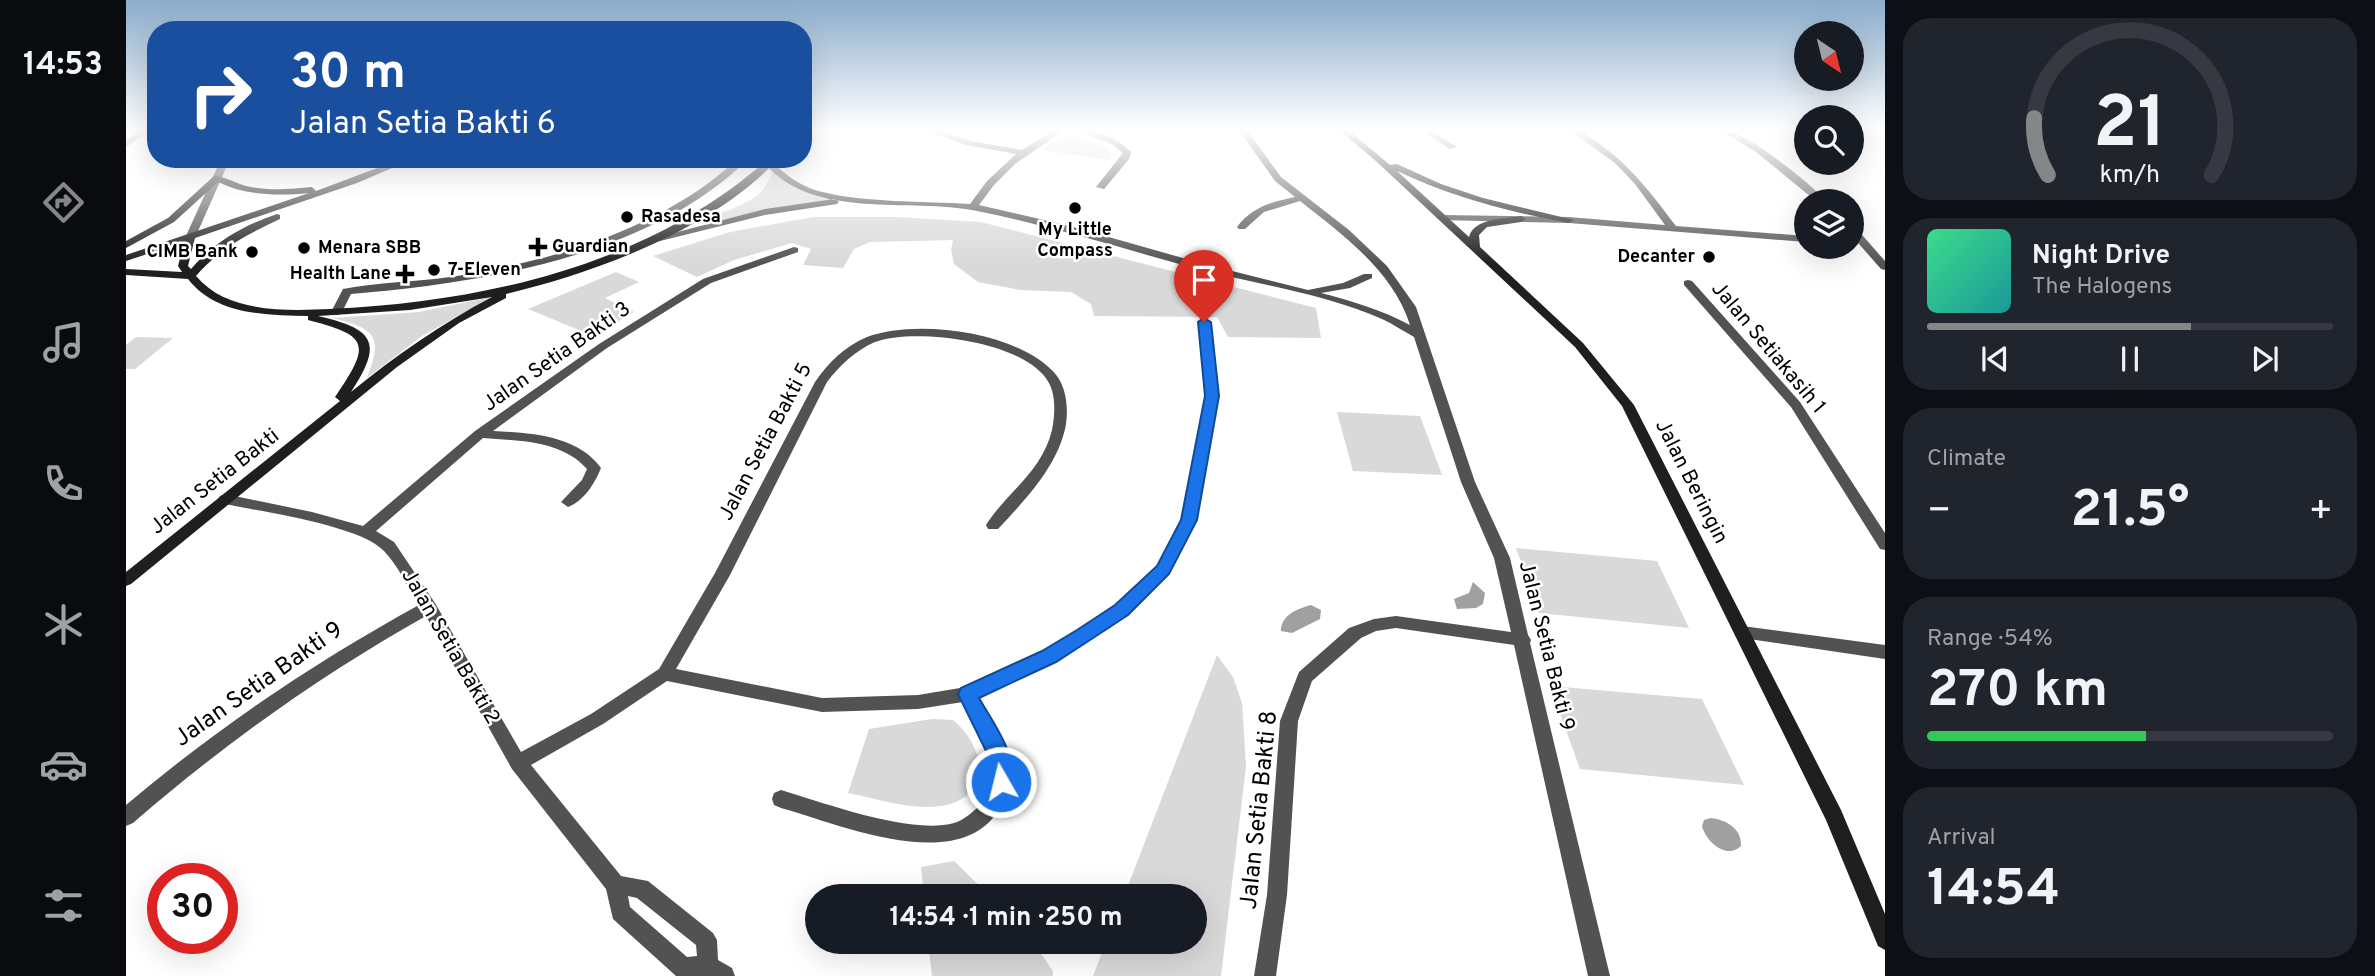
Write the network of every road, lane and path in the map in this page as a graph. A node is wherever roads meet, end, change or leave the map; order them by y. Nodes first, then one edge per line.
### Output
1 (219, 175) edge
2 (370, 175) edge
3 (723, 175) edge
4 (756, 175) edge
5 (781, 175) edge
6 (1000, 175) edge
7 (1111, 175) edge
8 (1275, 175) edge
9 (1396, 175) edge
10 (1411, 175) edge
11 (1631, 175) edge
12 (1789, 175) edge
13 (217, 178) junction
14 (354, 181) junction
15 (1101, 187) dead end
16 (1807, 189) edge
17 (1301, 198) junction
18 (860, 200) junction
19 (973, 207) junction
20 (1443, 218) junction
21 (1521, 219) junction
22 (1569, 220) junction
23 (1242, 227) dead end
24 (1672, 227) junction
25 (190, 238) junction
26 (1794, 238) edge
27 (643, 243) junction
28 (126, 244) edge
29 (1866, 244) edge
30 (1362, 249) junction
31 (1475, 249) junction
32 (794, 250) dead end
33 (126, 258) edge
34 (1885, 267) edge
35 (126, 272) edge
36 (190, 276) junction
37 (1368, 276) junction
38 (1688, 283) dead end
39 (519, 288) junction
40 (1296, 291) junction
41 (1352, 304) junction
42 (337, 312) junction
43 (289, 314) junction
44 (1204, 322) dead end
45 (1419, 335) junction
46 (329, 415) junction
47 (480, 434) junction
48 (225, 499) junction
49 (568, 502) dead end
50 (993, 525) dead end
51 (366, 533) junction
52 (1885, 545) edge
53 (126, 580) edge
54 (429, 607) junction
55 (1742, 632) junction
56 (1522, 640) junction
57 (1885, 652) edge
58 (665, 674) junction
59 (968, 694) junction
60 (518, 763) junction
61 (781, 799) dead end
62 (126, 817) edge
63 (616, 885) junction
64 (1885, 939) edge
65 (716, 971) edge
66 (1265, 976) edge
67 (1599, 976) edge

1 - 13 street
2 - 14 street
3 - 42 street
4 - 27 street
5 - 18 street
6 - 19 street
7 - 15 street
8 - 17 street, Jalan Setia Bakti 9
9 - 20 street, Jalan Beringin
10 - 22 street
11 - 24 street
12 - 16 street
13 - 14 street
13 - 25 street
13 - 28 street
14 - 25 street
14 - 36 street
17 - 23 street
17 - 30 street, Jalan Setia Bakti 9
18 - 19 street
18 - 27 street
19 - 40 street
20 - 21 street
20 - 31 street, Jalan Beringin
21 - 22 street
21 - 31 street
22 - 24 street
24 - 26 street
25 - 33 street
25 - 36 street
27 - 39 street
29 - 34 street
30 - 37 street
30 - 45 street, Jalan Setia Bakti 9
31 - 55 street, Jalan Beringin
32 - 47 street, Jalan Setia Bakti 3
35 - 36 street
36 - 43 street, Jalan Setia Bakti
37 - 40 street
37 - 41 street
38 - 52 street, Jalan Setiakasih 1
39 - 42 street, Jalan Setia Bakti
39 - 46 street, Jalan Setia Bakti
40 - 41 street
41 - 45 street
42 - 43 street, Jalan Setia Bakti
43 - 46 street, Jalan Setia Bakti
44 - 59 street
45 - 56 street, Jalan Setia Bakti 9
46 - 48 street, Jalan Setia Bakti
47 - 49 street
47 - 51 street, Jalan Setia Bakti 3
48 - 51 street, Jalan Setia Bakti 2
48 - 53 street, Jalan Setia Bakti
50 - 58 street, Jalan Setia Bakti 5
51 - 54 street, Jalan Setia Bakti 2
54 - 60 street, Jalan Setia Bakti 2
54 - 62 street, Jalan Setia Bakti 9
55 - 57 street
55 - 64 street, Jalan Beringin
56 - 66 street, Jalan Setia Bakti 8
56 - 67 street, Jalan Setia Bakti 9
58 - 59 street
58 - 60 street, Jalan Setia Bakti 5
59 - 61 street
60 - 63 street, Jalan Setia Bakti 2
63 - 65 street, Jalan Setia Bakti 2
63 - 65 street, Jalan Setia Bakti 2

